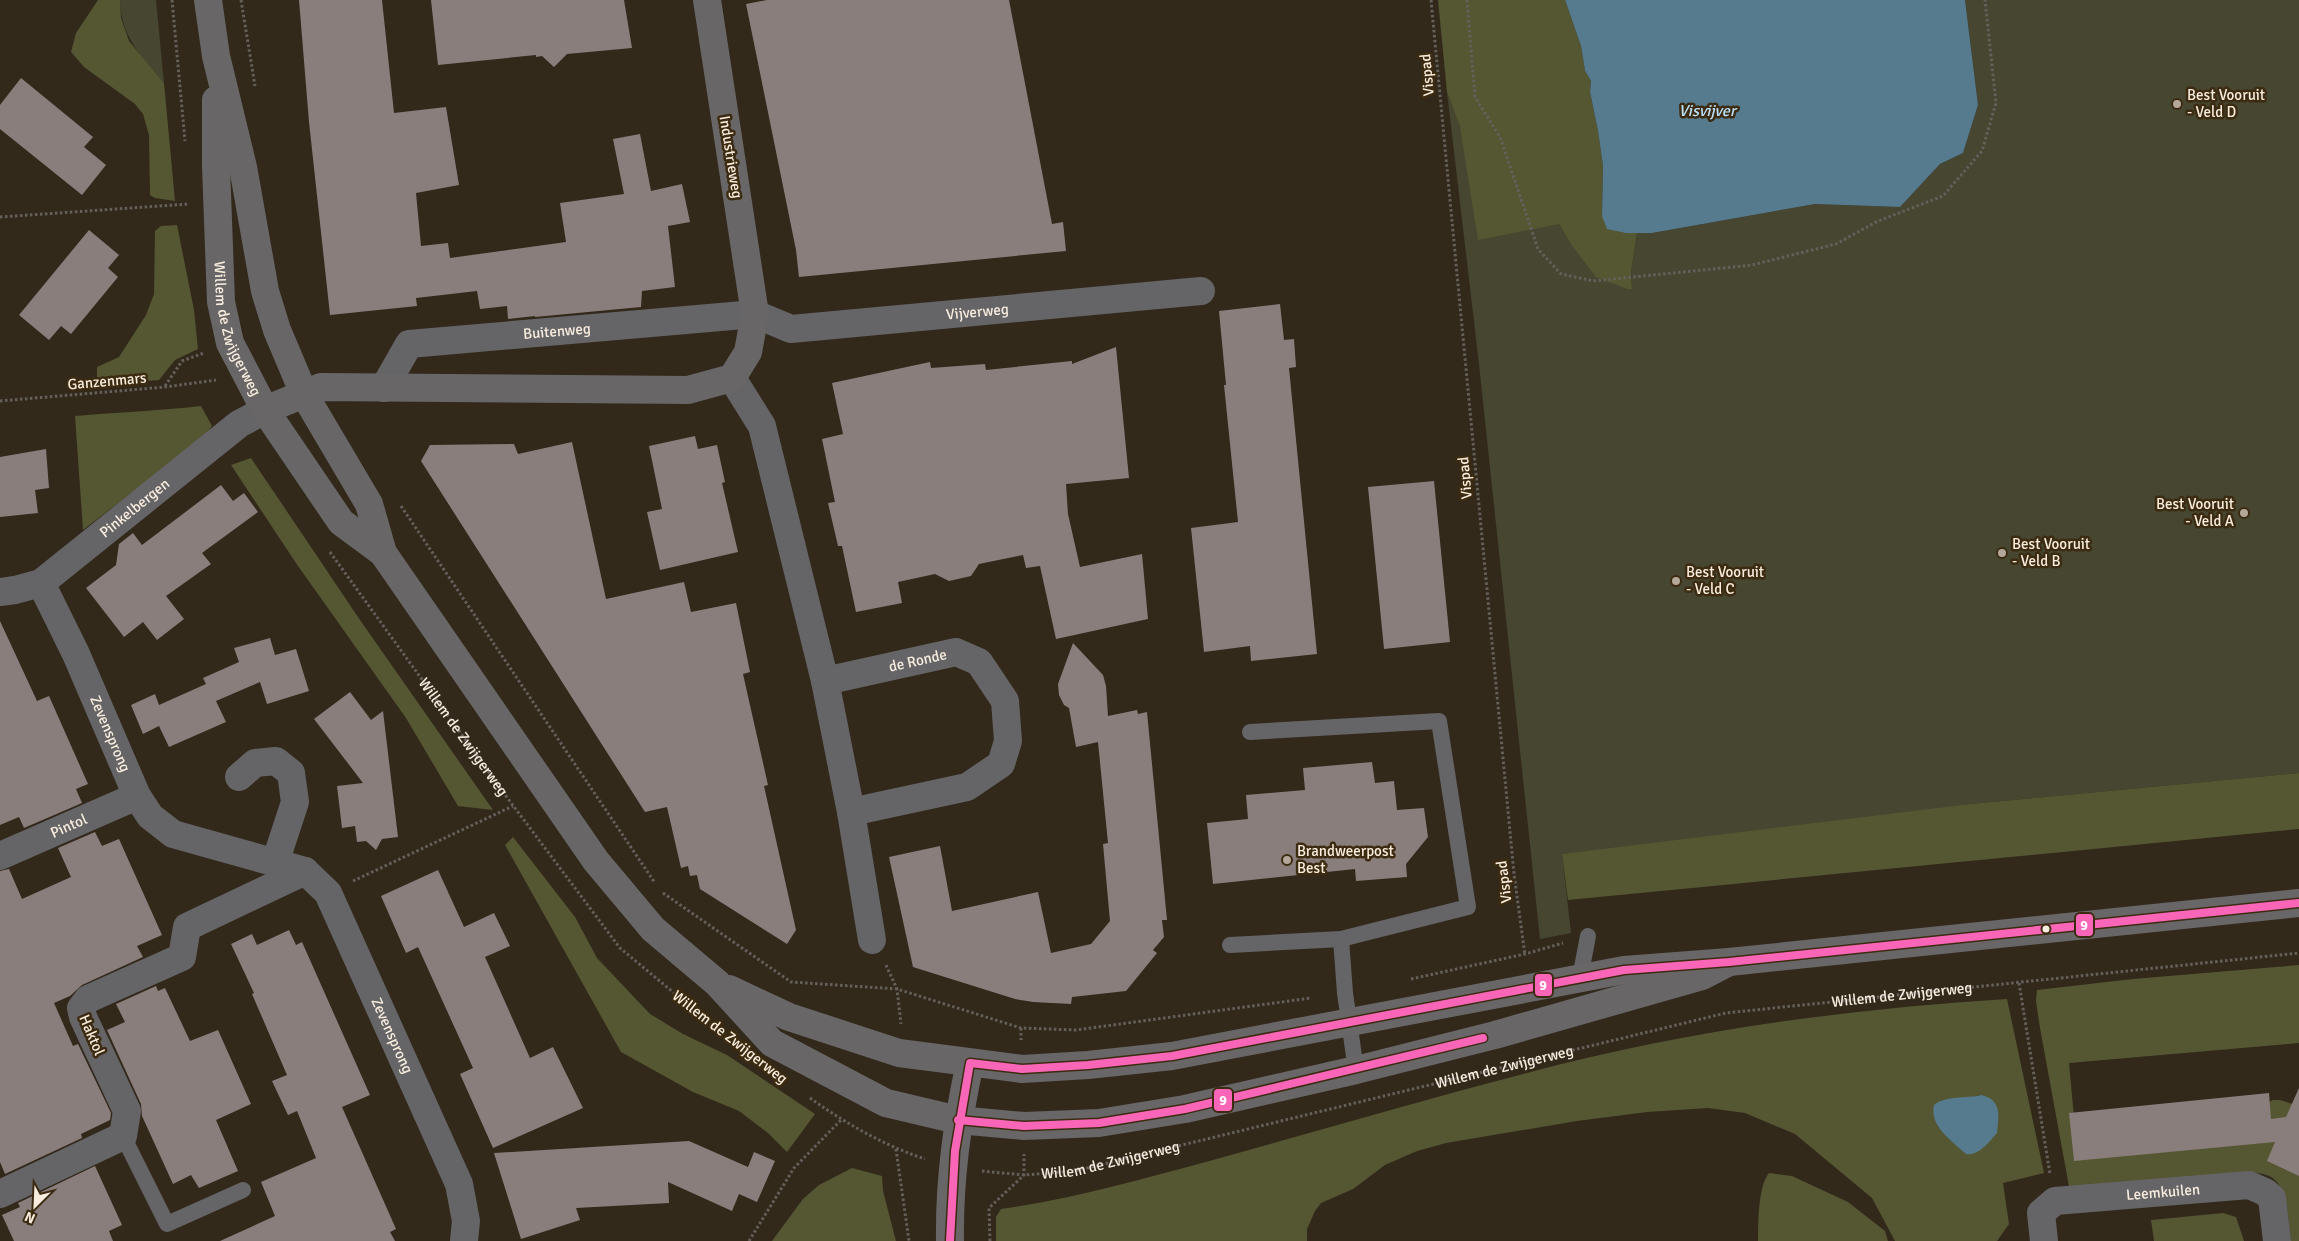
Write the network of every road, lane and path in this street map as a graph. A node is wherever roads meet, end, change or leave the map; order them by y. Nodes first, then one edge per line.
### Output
1 (208, 0) edge
2 (707, 0) edge
3 (1431, 0) edge
4 (1467, 0) edge
5 (1985, 0) edge
6 (216, 56) junction
7 (190, 204) dead end
8 (0, 217) edge
9 (1201, 290) dead end
10 (756, 314) junction
11 (207, 352) dead end
12 (732, 378) junction
13 (216, 380) dead end
14 (165, 387) junction
15 (384, 388) junction
16 (304, 394) junction
17 (0, 401) edge
18 (265, 410) junction
19 (326, 546) dead end
20 (384, 553) junction
21 (41, 583) junction
22 (0, 592) edge
23 (825, 681) junction
24 (1250, 732) dead end
25 (239, 777) dead end
26 (137, 796) junction
27 (513, 806) junction
28 (850, 812) junction
29 (0, 856) edge
30 (275, 863) junction
31 (305, 871) junction
32 (328, 893) junction
33 (2299, 903) edge
34 (1588, 936) joint
35 (1341, 939) junction
36 (872, 940) dead end
37 (1230, 945) dead end
38 (2299, 953) edge
39 (1729, 962) junction
40 (1580, 978) junction
41 (717, 983) junction
42 (2019, 983) junction
43 (1350, 1022) junction
44 (718, 1030) dead end
45 (970, 1063) junction
46 (1356, 1070) junction
47 (803, 1093) dead end
48 (842, 1119) junction
49 (958, 1120) junction
50 (122, 1136) junction
51 (896, 1149) junction
52 (952, 1168) junction
53 (243, 1190) dead end
54 (0, 1194) edge
55 (2054, 1201) junction
56 (464, 1241) edge
57 (749, 1241) edge
58 (909, 1241) edge
59 (950, 1241) edge
60 (2044, 1241) edge
61 (2276, 1241) edge

1 - 6 main road, Willem de Zwijgerweg
2 - 10 main road, Industrieweg
3 - 34 path, Vispad
4 - 5 path
6 - 16 main road, Willem de Zwijgerweg
6 - 18 main road, Willem de Zwijgerweg
7 - 8 path
9 - 10 street, Vijverweg
10 - 12 main road
10 - 15 street, Buitenweg
11 - 14 path
12 - 15 main road
12 - 23 street
13 - 14 path, Ganzenmars
14 - 17 path, Ganzenmars
15 - 16 main road
16 - 18 main road
16 - 20 main road, Willem de Zwijgerweg
18 - 20 main road, Willem de Zwijgerweg
18 - 21 street, Pinkelbergen
19 - 27 path, Willem de Zwijgerweg
20 - 41 main road, Willem de Zwijgerweg
21 - 22 street, Pinkelbergen
21 - 26 street, Zevensprong
23 - 28 street
23 - 28 street, de Ronde
24 - 35 lane
25 - 30 street
26 - 29 street, Pintol
26 - 30 street, Zevensprong
27 - 32 path
27 - 44 path, Willem de Zwijgerweg
28 - 36 street
30 - 31 street, Zevensprong
31 - 32 street, Zevensprong
31 - 50 street, Haktol
32 - 56 street, Zevensprong
33 - 39 main road, Willem de Zwijgerweg
34 - 40 lane
35 - 37 lane
35 - 43 lane
38 - 42 path, Willem de Zwijgerweg
39 - 40 main road, Willem de Zwijgerweg
39 - 46 main road, Willem de Zwijgerweg
40 - 43 main road, Willem de Zwijgerweg
41 - 45 main road, Willem de Zwijgerweg
41 - 49 main road, Willem de Zwijgerweg
42 - 52 path, Willem de Zwijgerweg
42 - 55 path
43 - 45 main road, Willem de Zwijgerweg
43 - 46 lane
45 - 49 main road
46 - 49 main road, Willem de Zwijgerweg
47 - 48 path, Willem de Zwijgerweg
48 - 51 path, Willem de Zwijgerweg
48 - 57 path
49 - 52 main road
50 - 53 lane
50 - 54 street
51 - 52 path, Willem de Zwijgerweg
51 - 58 path
52 - 59 main road
55 - 60 street
55 - 61 street, Leemkuilen

